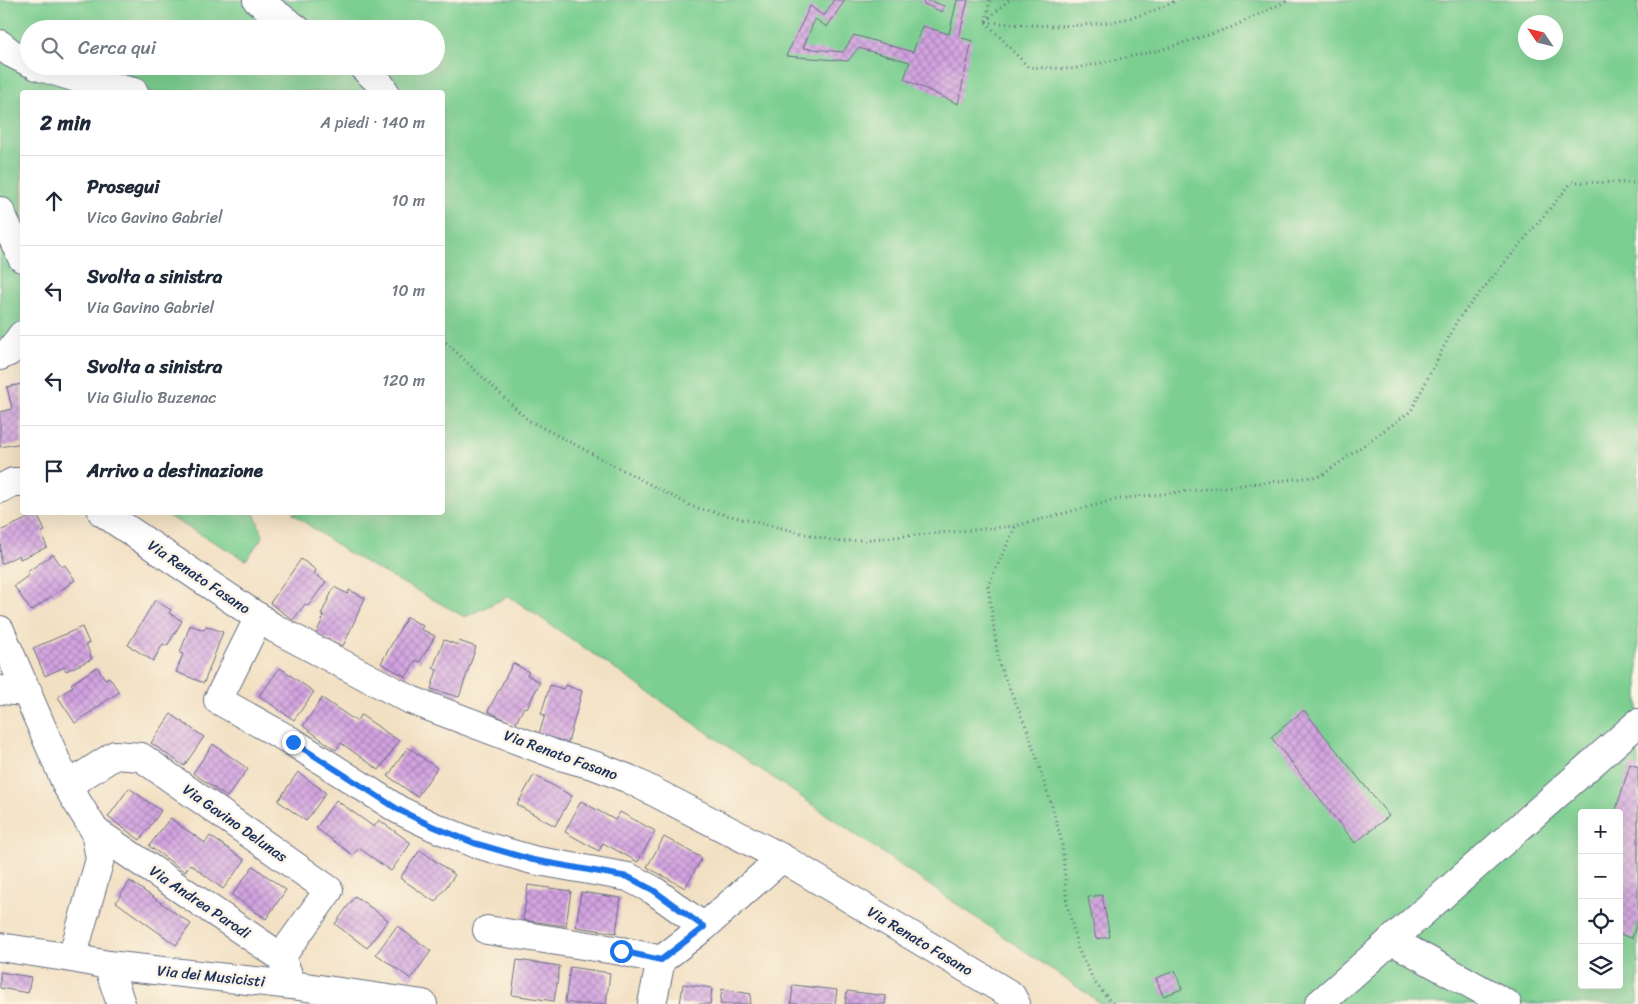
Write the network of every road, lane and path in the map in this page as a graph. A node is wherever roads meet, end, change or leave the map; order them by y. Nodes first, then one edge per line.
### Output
1 (257, 0) edge
2 (990, 0) edge
3 (1009, 0) edge
4 (1177, 0) edge
5 (1289, 0) edge
6 (283, 20) edge
7 (986, 22) junction
8 (0, 44) edge
9 (20, 57) edge
10 (66, 75) edge
11 (372, 75) edge
12 (126, 90) edge
13 (384, 90) edge
14 (1638, 183) edge
15 (0, 211) edge
16 (20, 254) edge
17 (20, 338) edge
18 (445, 342) edge
19 (0, 356) edge
20 (20, 482) edge
21 (0, 489) edge
22 (106, 515) edge
23 (1015, 526) junction
24 (259, 617) junction
25 (0, 630) edge
26 (0, 690) edge
27 (28, 692) junction
28 (1638, 723) edge
29 (67, 786) junction
30 (95, 831) junction
31 (782, 858) junction
32 (704, 927) junction
33 (486, 930) dead end
34 (1391, 940) junction
35 (0, 947) edge
36 (281, 957) junction
37 (72, 958) junction
38 (661, 960) junction
39 (108, 965) junction
40 (292, 985) junction
41 (121, 1004) edge
42 (423, 1004) edge
43 (652, 1004) edge
44 (1016, 1004) edge
45 (1113, 1004) edge
46 (1319, 1004) edge
47 (1507, 1004) edge

1 - 6 street
2 - 7 path
3 - 7 path
4 - 7 path
5 - 7 path
8 - 9 street
10 - 12 street
11 - 13 street
14 - 23 path
15 - 16 street
17 - 19 street
18 - 23 path
20 - 21 street
22 - 24 street, Via Renato Fasano
23 - 45 path
24 - 31 street, Via Renato Fasano
24 - 32 street
25 - 27 street
26 - 27 street
27 - 29 street
28 - 34 street
29 - 30 street
29 - 36 street, Via Gavino Delunas
30 - 36 street, Via Andrea Parodi
30 - 37 street
31 - 32 street
31 - 44 street, Via Renato Fasano
32 - 38 street
33 - 38 street
34 - 46 street
34 - 47 street
35 - 37 street, Via dei Musicisti
36 - 40 street
37 - 39 street, Via dei Musicisti
38 - 43 street
39 - 40 street, Via dei Musicisti
39 - 41 street
40 - 42 street, Via dei Musicisti

